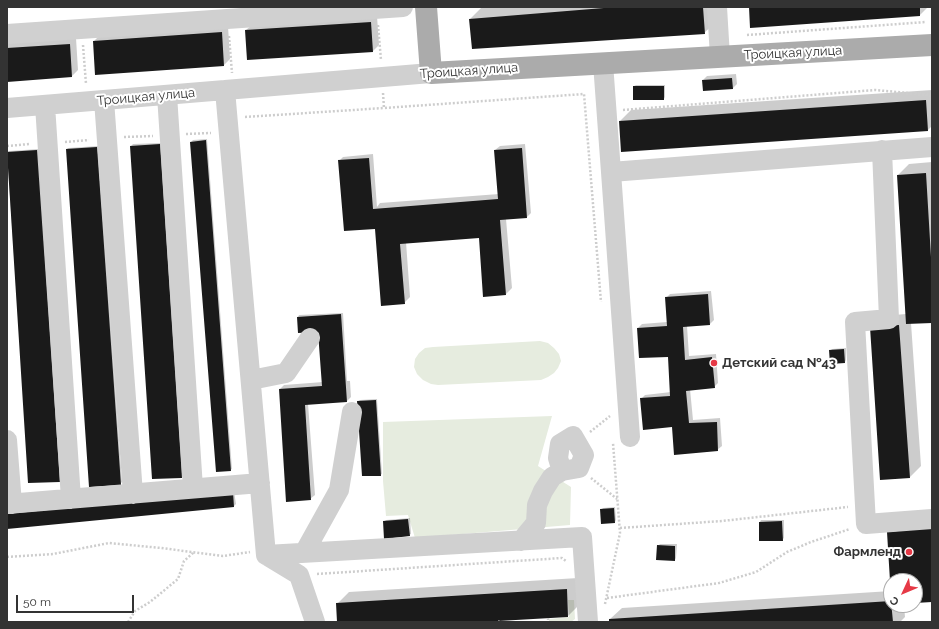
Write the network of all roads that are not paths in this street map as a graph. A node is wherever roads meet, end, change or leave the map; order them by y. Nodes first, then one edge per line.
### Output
1 (404, 7) edge
2 (426, 7) edge
3 (717, 7) edge
4 (324, 10) edge
5 (274, 11) edge
6 (7, 34) edge
7 (932, 45) edge
8 (720, 57) junction
9 (603, 63) junction
10 (431, 73) junction
11 (229, 82) junction
12 (167, 95) junction
13 (104, 100) junction
14 (45, 105) junction
15 (7, 108) edge
16 (932, 147) edge
17 (882, 150) junction
18 (611, 172) junction
19 (310, 338) dead end
20 (251, 380) junction
21 (352, 412) dead end
22 (621, 438) road end
23 (7, 440) edge
24 (577, 442) road end
25 (260, 483) junction
26 (193, 488) junction
27 (133, 494) junction
28 (71, 499) junction
29 (9, 504) edge
30 (932, 519) edge
31 (521, 541) junction
32 (266, 552) junction
33 (304, 553) junction
34 (315, 622) edge
35 (588, 622) edge

1 - 4 street
2 - 10 main road
3 - 8 street
4 - 5 street
5 - 6 street
7 - 8 main road, Троицкая улица
8 - 9 main road, Троицкая улица
9 - 10 main road, Троицкая улица
9 - 18 street
10 - 11 street, Троицкая улица
11 - 12 street, Троицкая улица
11 - 20 street
12 - 13 street, Троицкая улица
12 - 26 street
13 - 14 street, Троицкая улица
13 - 27 street
14 - 15 street, Троицкая улица
14 - 28 street
16 - 17 street
17 - 18 street
17 - 30 street
18 - 22 street
19 - 20 street
20 - 25 street
21 - 33 street
23 - 29 street
24 - 31 street
25 - 26 street
25 - 32 street
26 - 27 street
27 - 28 street
28 - 29 street
31 - 33 street
31 - 35 street
32 - 33 street
32 - 34 street

